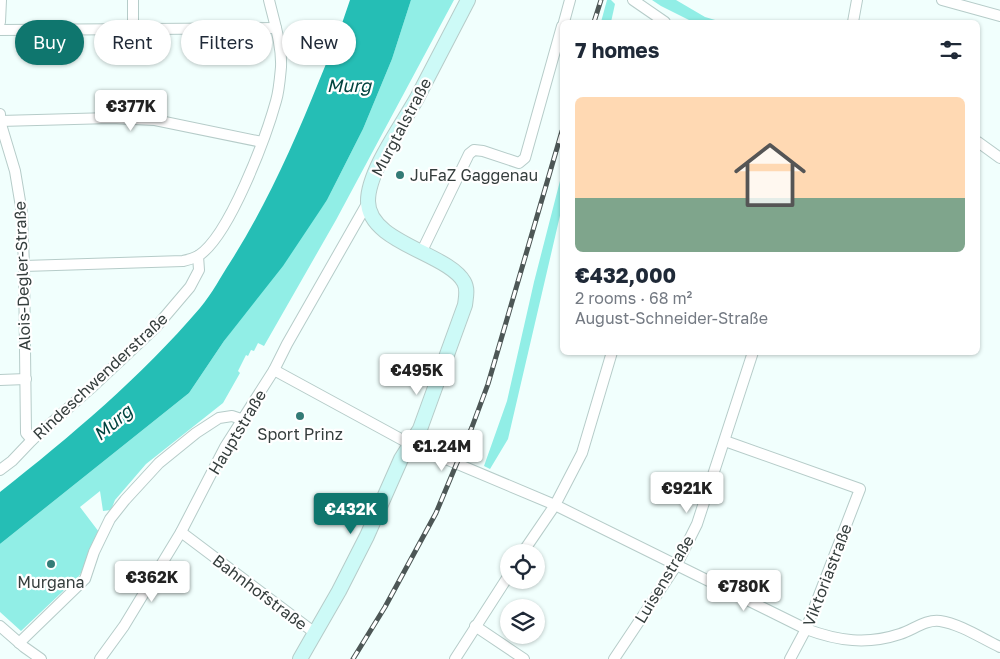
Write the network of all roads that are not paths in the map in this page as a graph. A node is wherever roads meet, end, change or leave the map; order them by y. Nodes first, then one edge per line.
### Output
1 (0, 0) edge
2 (134, 0) edge
3 (269, 0) edge
4 (468, 0) edge
5 (570, 0) edge
6 (633, 0) edge
7 (857, 0) edge
8 (942, 0) edge
9 (1000, 16) edge
10 (133, 20) edge
11 (565, 20) edge
12 (663, 20) edge
13 (853, 20) edge
14 (0, 22) edge
15 (276, 28) junction
16 (94, 29) edge
17 (171, 29) edge
18 (0, 30) edge
19 (560, 33) edge
20 (0, 114) edge
21 (0, 121) edge
22 (262, 142) junction
23 (980, 143) edge
24 (1000, 158) edge
25 (368, 202) junction
26 (421, 253) junction
27 (198, 256) junction
28 (24, 266) junction
29 (611, 355) edge
30 (752, 355) edge
31 (274, 370) junction
32 (26, 379) junction
33 (0, 380) edge
34 (244, 420) junction
35 (32, 440) junction
36 (725, 441) junction
37 (410, 444) junction
38 (0, 470) edge
39 (554, 504) junction
40 (181, 532) junction
41 (528, 544) edge
42 (676, 566) junction
43 (500, 588) edge
44 (0, 626) edge
45 (475, 626) junction
46 (806, 629) junction
47 (315, 633) junction
48 (19, 643) junction
49 (1000, 647) edge
50 (41, 659) edge
51 (100, 659) edge
52 (300, 659) edge
53 (456, 659) edge
54 (524, 659) edge
55 (614, 659) edge
56 (790, 659) edge

1 - 14 street
2 - 10 street
3 - 15 street
4 - 25 street, Murgtalstraße
5 - 11 street
6 - 12 street
7 - 13 street
8 - 9 street
15 - 17 street
15 - 22 street
16 - 18 street
19 - 26 street
20 - 21 street, Alois-Degler-Straße
21 - 22 street
21 - 28 street, Alois-Degler-Straße
22 - 27 street
23 - 24 street
25 - 26 street
25 - 31 street, Hauptstraße
26 - 37 street
27 - 28 street
27 - 35 street, Rindeschwenderstraße
28 - 32 street, Alois-Degler-Straße
29 - 39 street
30 - 36 street, Luisenstraße
31 - 34 street, Hauptstraße
31 - 37 street
32 - 33 street
32 - 35 street, Alois-Degler-Straße
34 - 40 street, Hauptstraße
34 - 48 street
35 - 38 street, Rindeschwenderstraße
36 - 42 street, Luisenstraße
36 - 46 street, Viktoriastraße
37 - 39 street
37 - 47 street
39 - 41 street
39 - 42 street
40 - 47 street, Bahnhofstraße
40 - 51 street, Hauptstraße
42 - 46 street
42 - 55 street, Luisenstraße
43 - 45 street
44 - 48 street
45 - 53 street
45 - 54 street
46 - 49 street
46 - 56 street, Viktoriastraße
47 - 52 street
48 - 50 street

